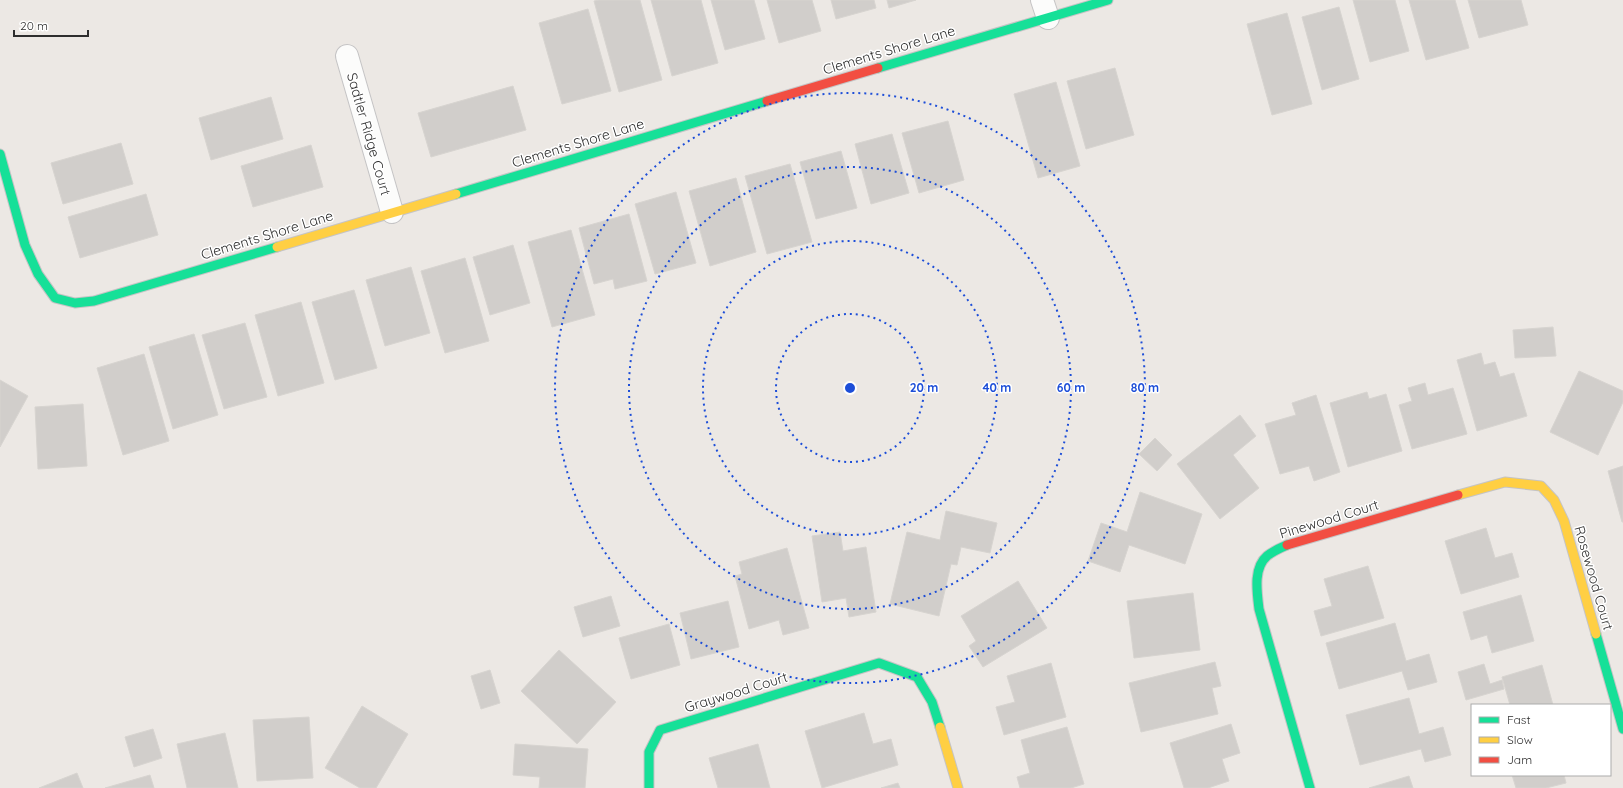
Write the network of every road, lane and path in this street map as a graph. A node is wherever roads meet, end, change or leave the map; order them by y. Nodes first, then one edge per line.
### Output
1 (1108, 0) edge
2 (1045, 9) edge
3 (347, 56) dead end
4 (0, 154) edge
5 (392, 212) junction
6 (1541, 486) joint
7 (1623, 729) edge
8 (649, 788) edge
9 (958, 788) edge
10 (1310, 788) edge

1 - 2 street, Clements Shore Lane
2 - 5 street, Clements Shore Lane
3 - 5 street, Sadtler Ridge Court
4 - 5 street, Clements Shore Lane
6 - 7 street, Rosewood Court
6 - 10 street, Pinewood Court
8 - 9 street, Graywood Court

